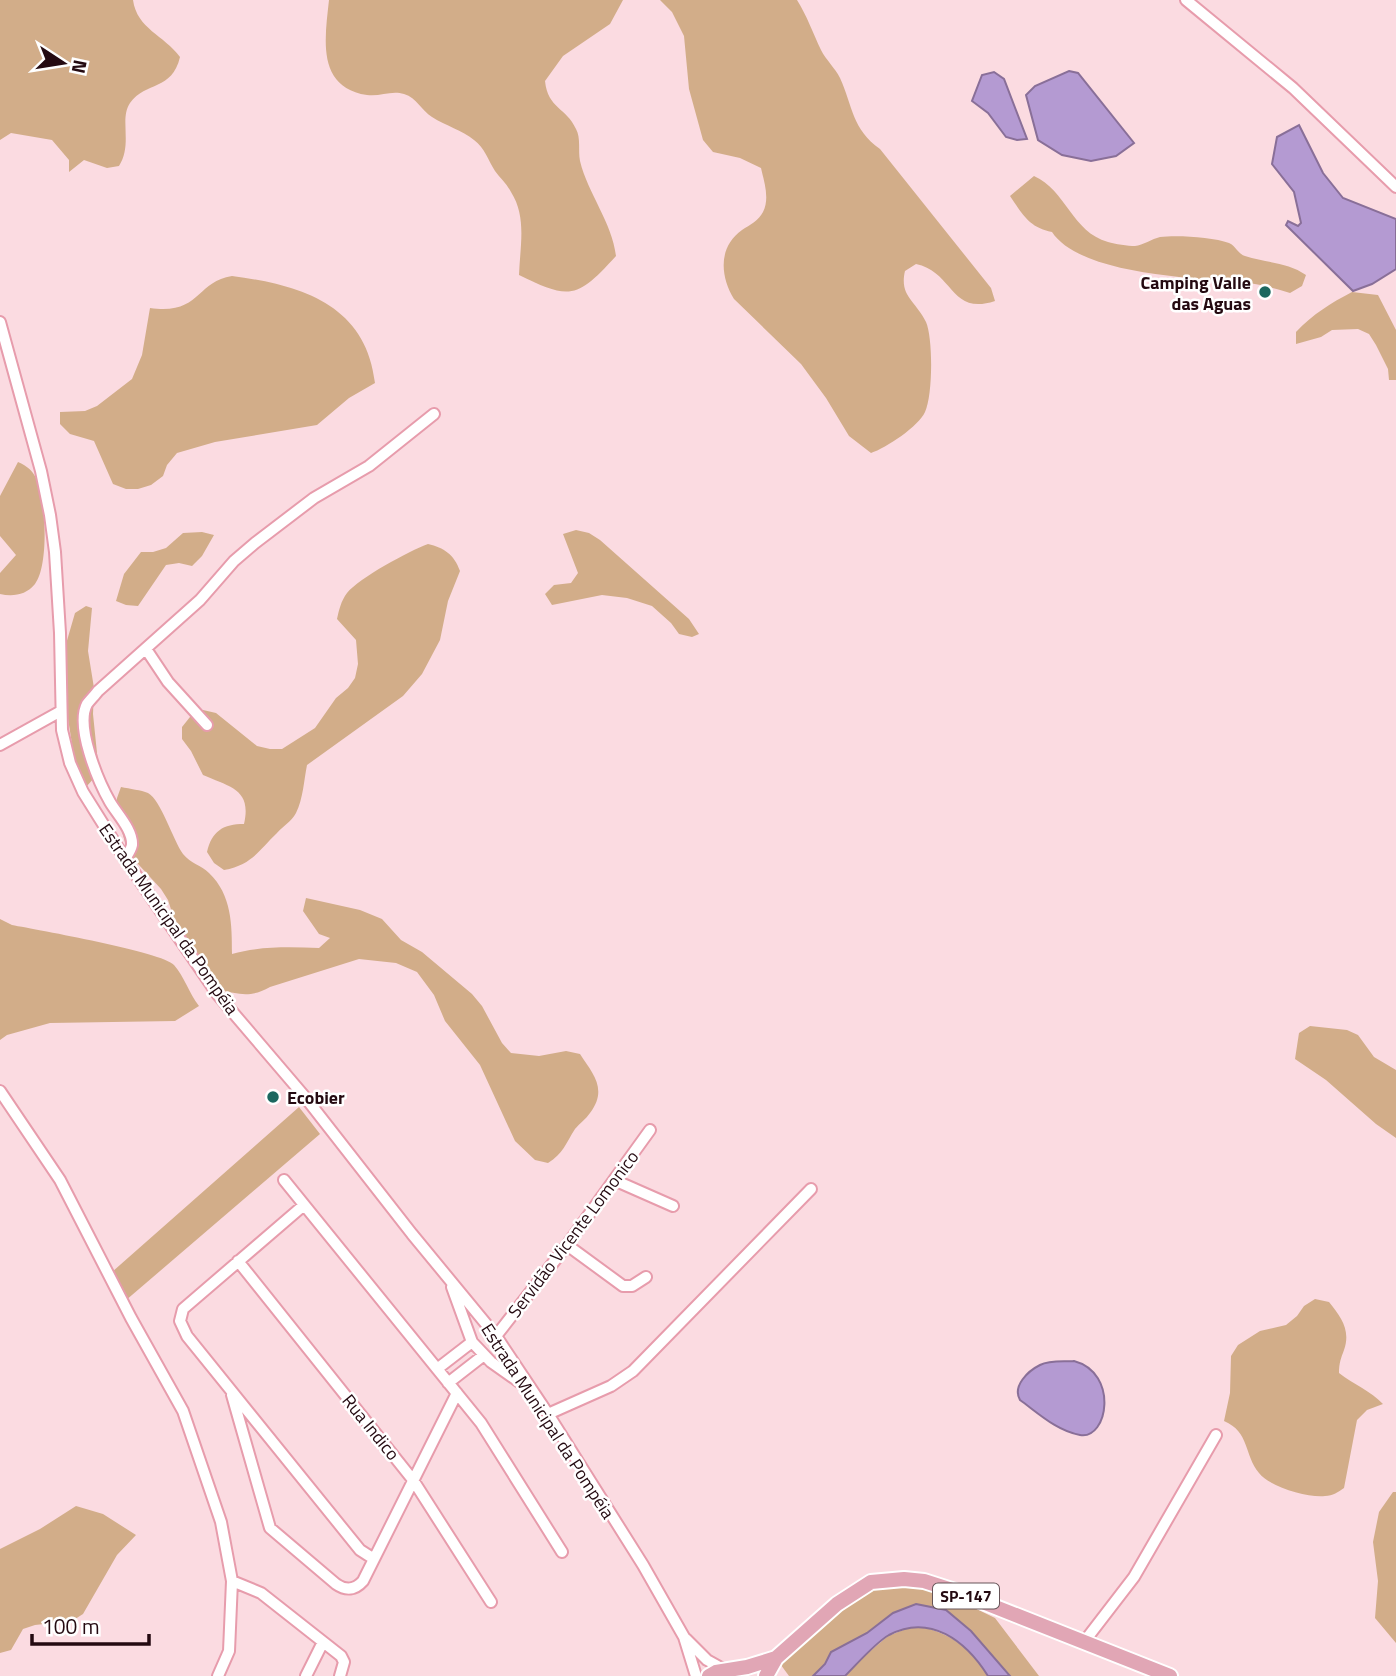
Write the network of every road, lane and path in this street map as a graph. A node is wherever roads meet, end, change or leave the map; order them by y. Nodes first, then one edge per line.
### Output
1 (1186, 0) edge
2 (1396, 187) edge
3 (0, 322) edge
4 (434, 414) dead end
5 (146, 649) junction
6 (61, 711) junction
7 (207, 725) dead end
8 (0, 745) edge
9 (125, 859) junction
10 (0, 1091) edge
11 (650, 1130) dead end
12 (284, 1180) dead end
13 (614, 1180) junction
14 (811, 1189) dead end
15 (304, 1205) junction
16 (673, 1206) dead end
17 (567, 1245) junction
18 (238, 1261) junction
19 (646, 1277) dead end
20 (448, 1278) junction
21 (496, 1336) junction
22 (472, 1342) junction
23 (484, 1355) junction
24 (437, 1369) junction
25 (448, 1383) junction
26 (230, 1388) junction
27 (529, 1390) junction
28 (457, 1393) junction
29 (548, 1414) junction
30 (1216, 1435) dead end
31 (413, 1480) junction
32 (562, 1552) dead end
33 (374, 1559) junction
34 (232, 1581) junction
35 (491, 1601) dead end
36 (684, 1637) junction
37 (323, 1642) junction
38 (1084, 1642) junction
39 (776, 1658) junction
40 (725, 1670) junction
41 (218, 1676) edge
42 (306, 1676) edge
43 (340, 1676) edge
44 (696, 1676) edge
45 (709, 1676) edge
46 (740, 1676) edge
47 (766, 1676) edge
48 (1170, 1676) edge

1 - 2 street
3 - 6 street, Estrada Municipal da Pompéia
4 - 5 street
5 - 7 street
5 - 9 street
6 - 8 street
6 - 9 street, Estrada Municipal da Pompéia
9 - 20 street, Estrada Municipal da Pompéia
10 - 34 street
11 - 13 street, Servidão Vicente Lomonico
12 - 15 street
13 - 16 street
13 - 17 street, Servidão Vicente Lomonico
14 - 29 street
15 - 18 street
15 - 24 street
17 - 19 street
17 - 21 street, Servidão Vicente Lomonico
18 - 26 street
18 - 31 street, Rua Indico
20 - 21 street, Estrada Municipal da Pompéia
20 - 22 street
21 - 27 street, Estrada Municipal da Pompéia
22 - 23 street
22 - 24 street
23 - 25 street
23 - 27 street
24 - 25 street
25 - 28 street
26 - 33 street
26 - 33 street
27 - 29 street, Estrada Municipal da Pompéia
28 - 31 street
28 - 32 street
29 - 36 street, Estrada Municipal da Pompéia
30 - 38 street
31 - 33 street
31 - 35 street, Rua Indico
34 - 37 street
34 - 41 street
36 - 40 street, Estrada Municipal da Pompéia
36 - 44 street, Estrada Municipal da Pompéia
37 - 42 street
37 - 43 street
38 - 39 main road, SP-147
38 - 48 main road, SP-147
39 - 40 main road, SP-147
39 - 47 main road, SP-147
40 - 45 main road
40 - 46 main road

